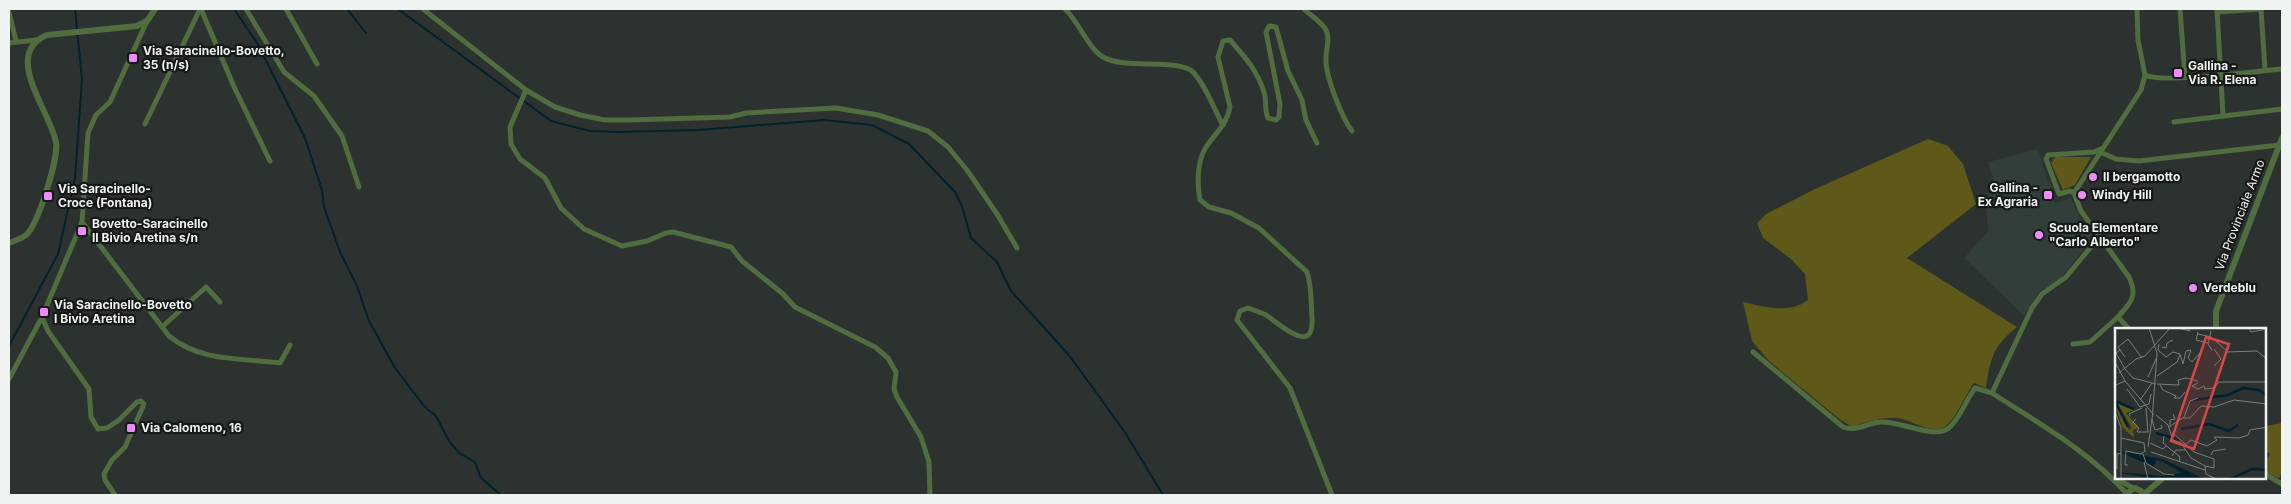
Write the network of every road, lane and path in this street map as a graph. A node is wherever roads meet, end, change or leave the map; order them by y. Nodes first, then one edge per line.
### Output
1 (154, 9) edge
2 (201, 9) edge
3 (286, 9) edge
4 (423, 9) edge
5 (1065, 9) edge
6 (1304, 9) edge
7 (2137, 9) edge
8 (2180, 9) edge
9 (2261, 9) edge
10 (248, 10) edge
11 (2217, 10) edge
12 (9, 12) edge
13 (147, 21) junction
14 (36, 40) junction
15 (16, 41) junction
16 (9, 43) edge
17 (318, 64) dead end
18 (2282, 69) edge
19 (2265, 70) junction
20 (2221, 74) junction
21 (2145, 76) junction
22 (2185, 77) junction
23 (526, 90) junction
24 (2282, 109) edge
25 (2223, 116) junction
26 (2174, 122) dead end
27 (145, 124) dead end
28 (1223, 125) junction
29 (1352, 131) dead end
30 (2282, 138) edge
31 (1317, 143) dead end
32 (2279, 145) junction
33 (2102, 150) junction
34 (270, 161) dead end
35 (359, 187) dead end
36 (2074, 193) junction
37 (82, 222) junction
38 (2098, 233) junction
39 (9, 244) edge
40 (1017, 248) dead end
41 (220, 302) dead end
42 (42, 317) junction
43 (2118, 317) junction
44 (162, 327) junction
45 (2127, 328) edge
46 (2216, 328) edge
47 (2074, 344) dead end
48 (290, 346) dead end
49 (1753, 352) dead end
50 (9, 379) edge
51 (1992, 393) junction
52 (2266, 475) edge
53 (2112, 477) junction
54 (2115, 478) edge
55 (2116, 479) edge
56 (2162, 479) edge
57 (2154, 484) junction
58 (2282, 484) edge
59 (2135, 488) junction
60 (115, 495) edge
61 (930, 495) edge
62 (1332, 495) edge
63 (2128, 495) edge
64 (2143, 495) edge

1 - 13 street
2 - 27 street
2 - 34 street
3 - 17 street
4 - 23 street
5 - 28 street
6 - 29 street
7 - 21 street
8 - 22 street
9 - 11 street
9 - 19 street
10 - 35 street
11 - 20 street
12 - 15 street
13 - 14 street
13 - 37 street
14 - 15 street
14 - 39 street
15 - 16 street
18 - 19 street
19 - 20 street
20 - 22 street
20 - 25 street
21 - 22 street
21 - 33 street
23 - 40 street
23 - 61 street
24 - 25 street
25 - 26 street
28 - 31 street
28 - 62 street
30 - 32 street, Via Provinciale Armo
32 - 33 street
32 - 46 street, Via Provinciale Armo
33 - 36 street
33 - 36 street
36 - 38 street
37 - 42 street
37 - 44 street
38 - 43 street
38 - 51 street
41 - 44 street
42 - 50 street
42 - 60 street
43 - 45 street
43 - 47 street
44 - 48 street
49 - 51 street
51 - 53 street
52 - 58 street
53 - 54 street
53 - 63 street
55 - 59 street
56 - 57 street
57 - 59 street
57 - 64 street
59 - 63 street
59 - 64 street

